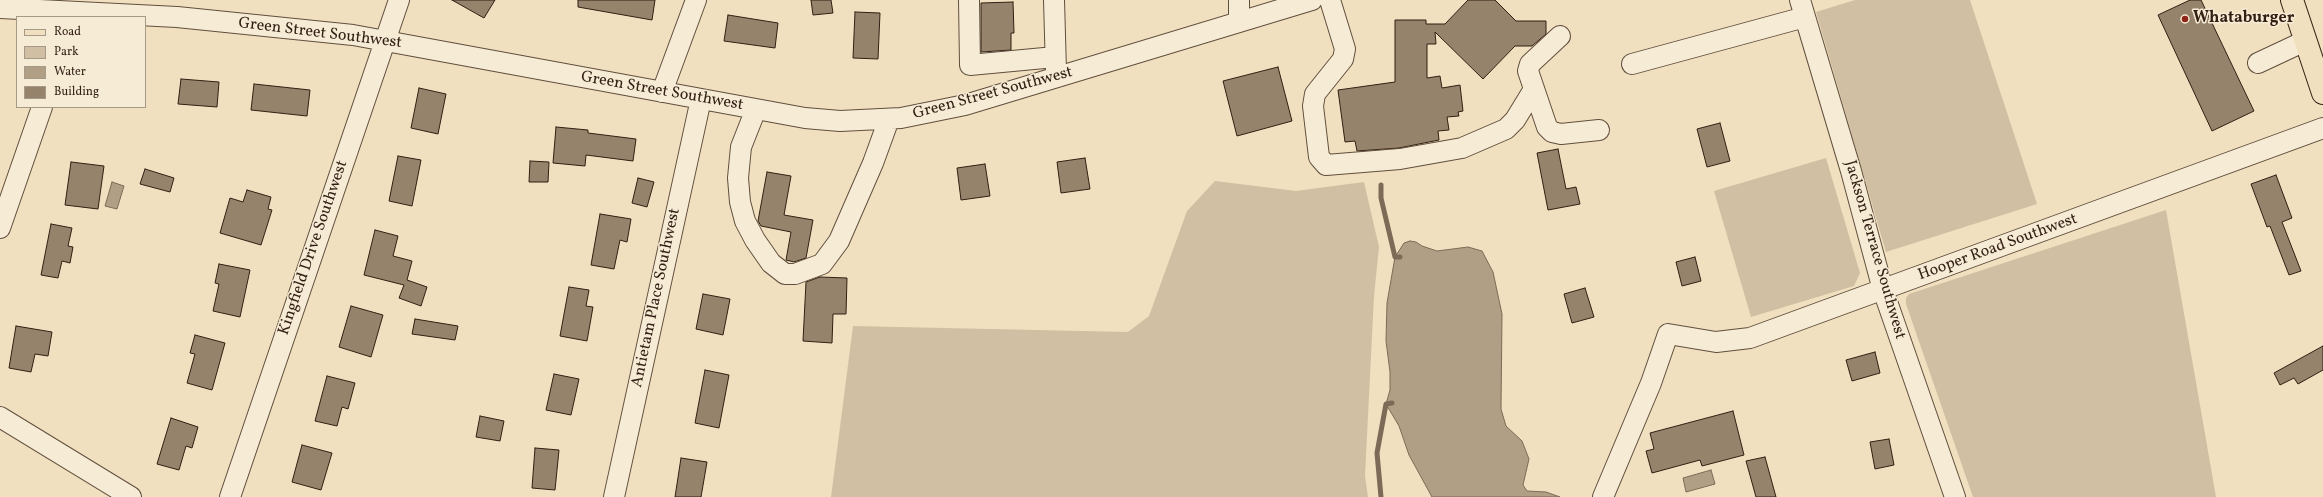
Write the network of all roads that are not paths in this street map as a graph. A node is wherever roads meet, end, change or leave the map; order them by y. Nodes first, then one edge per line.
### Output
1 (398, 0) edge
2 (696, 0) edge
3 (969, 0) edge
4 (1054, 0) edge
5 (1239, 0) edge
6 (1312, 0) edge
7 (1330, 0) edge
8 (2292, 0) edge
9 (0, 8) edge
10 (1802, 9) edge
11 (74, 10) edge
12 (1240, 22) junction
13 (1560, 36) dead end
14 (384, 40) junction
15 (2305, 41) junction
16 (1055, 57) junction
17 (2258, 63) dead end
18 (1632, 64) dead end
19 (1056, 79) junction
20 (1534, 89) junction
21 (662, 92) junction
22 (2323, 93) edge
23 (701, 99) junction
24 (42, 108) edge
25 (756, 109) junction
26 (890, 119) junction
27 (2323, 128) edge
28 (1599, 130) dead end
29 (0, 228) edge
30 (1883, 290) junction
31 (0, 417) edge
32 (131, 497) edge
33 (230, 497) edge
34 (614, 497) edge
35 (1603, 497) edge
36 (1955, 497) edge

1 - 14 street, Kingfield Drive Southwest
2 - 21 street
3 - 16 street
4 - 16 street
5 - 12 street
6 - 12 street, Green Street Southwest
7 - 20 street
8 - 15 main road
9 - 11 street, Green Street Southwest
10 - 18 street
10 - 30 street, Jackson Terrace Southwest
11 - 14 street, Green Street Southwest
12 - 19 street, Green Street Southwest
13 - 20 street
14 - 21 street, Green Street Southwest
14 - 33 street, Kingfield Drive Southwest
15 - 17 street
15 - 22 main road
16 - 19 street
19 - 26 street, Green Street Southwest
20 - 28 street
21 - 23 street, Green Street Southwest
23 - 25 street, Green Street Southwest
23 - 34 street, Antietam Place Southwest
24 - 29 street
25 - 26 street, Green Street Southwest
25 - 26 street
27 - 30 street, Hooper Road Southwest
30 - 35 street, Hooper Road Southwest
30 - 36 street, Jackson Terrace Southwest
31 - 32 street

